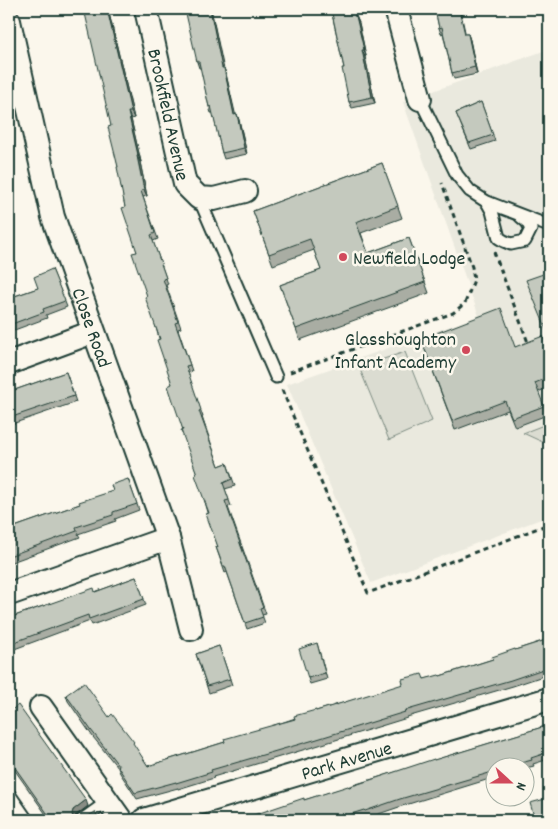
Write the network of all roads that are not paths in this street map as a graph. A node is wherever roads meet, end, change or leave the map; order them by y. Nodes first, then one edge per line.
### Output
1 (146, 9) edge
2 (396, 9) edge
3 (9, 22) edge
4 (12, 50) edge
5 (420, 99) joint
6 (245, 191) dead end
7 (199, 198) junction
8 (487, 202) junction
9 (515, 212) junction
10 (549, 226) edge
11 (93, 332) junction
12 (9, 362) edge
13 (276, 377) road end
14 (168, 538) junction
15 (9, 594) edge
16 (191, 628) dead end
17 (549, 699) edge
18 (41, 707) dead end
19 (9, 794) edge
20 (108, 802) junction
21 (27, 820) edge
22 (82, 820) edge
23 (121, 820) edge
24 (144, 820) edge

1 - 7 street, Brookfield Avenue
2 - 5 street
3 - 4 street, Close Road
4 - 11 street, Close Road
5 - 8 lane
6 - 7 street, Brookfield Avenue
7 - 13 lane
8 - 9 lane
8 - 9 lane
9 - 10 lane
11 - 12 street
11 - 14 street, Close Road
14 - 15 street
14 - 16 street, Close Road
17 - 24 street, Park Avenue
18 - 20 street
19 - 21 lane
20 - 22 lane
20 - 23 street

